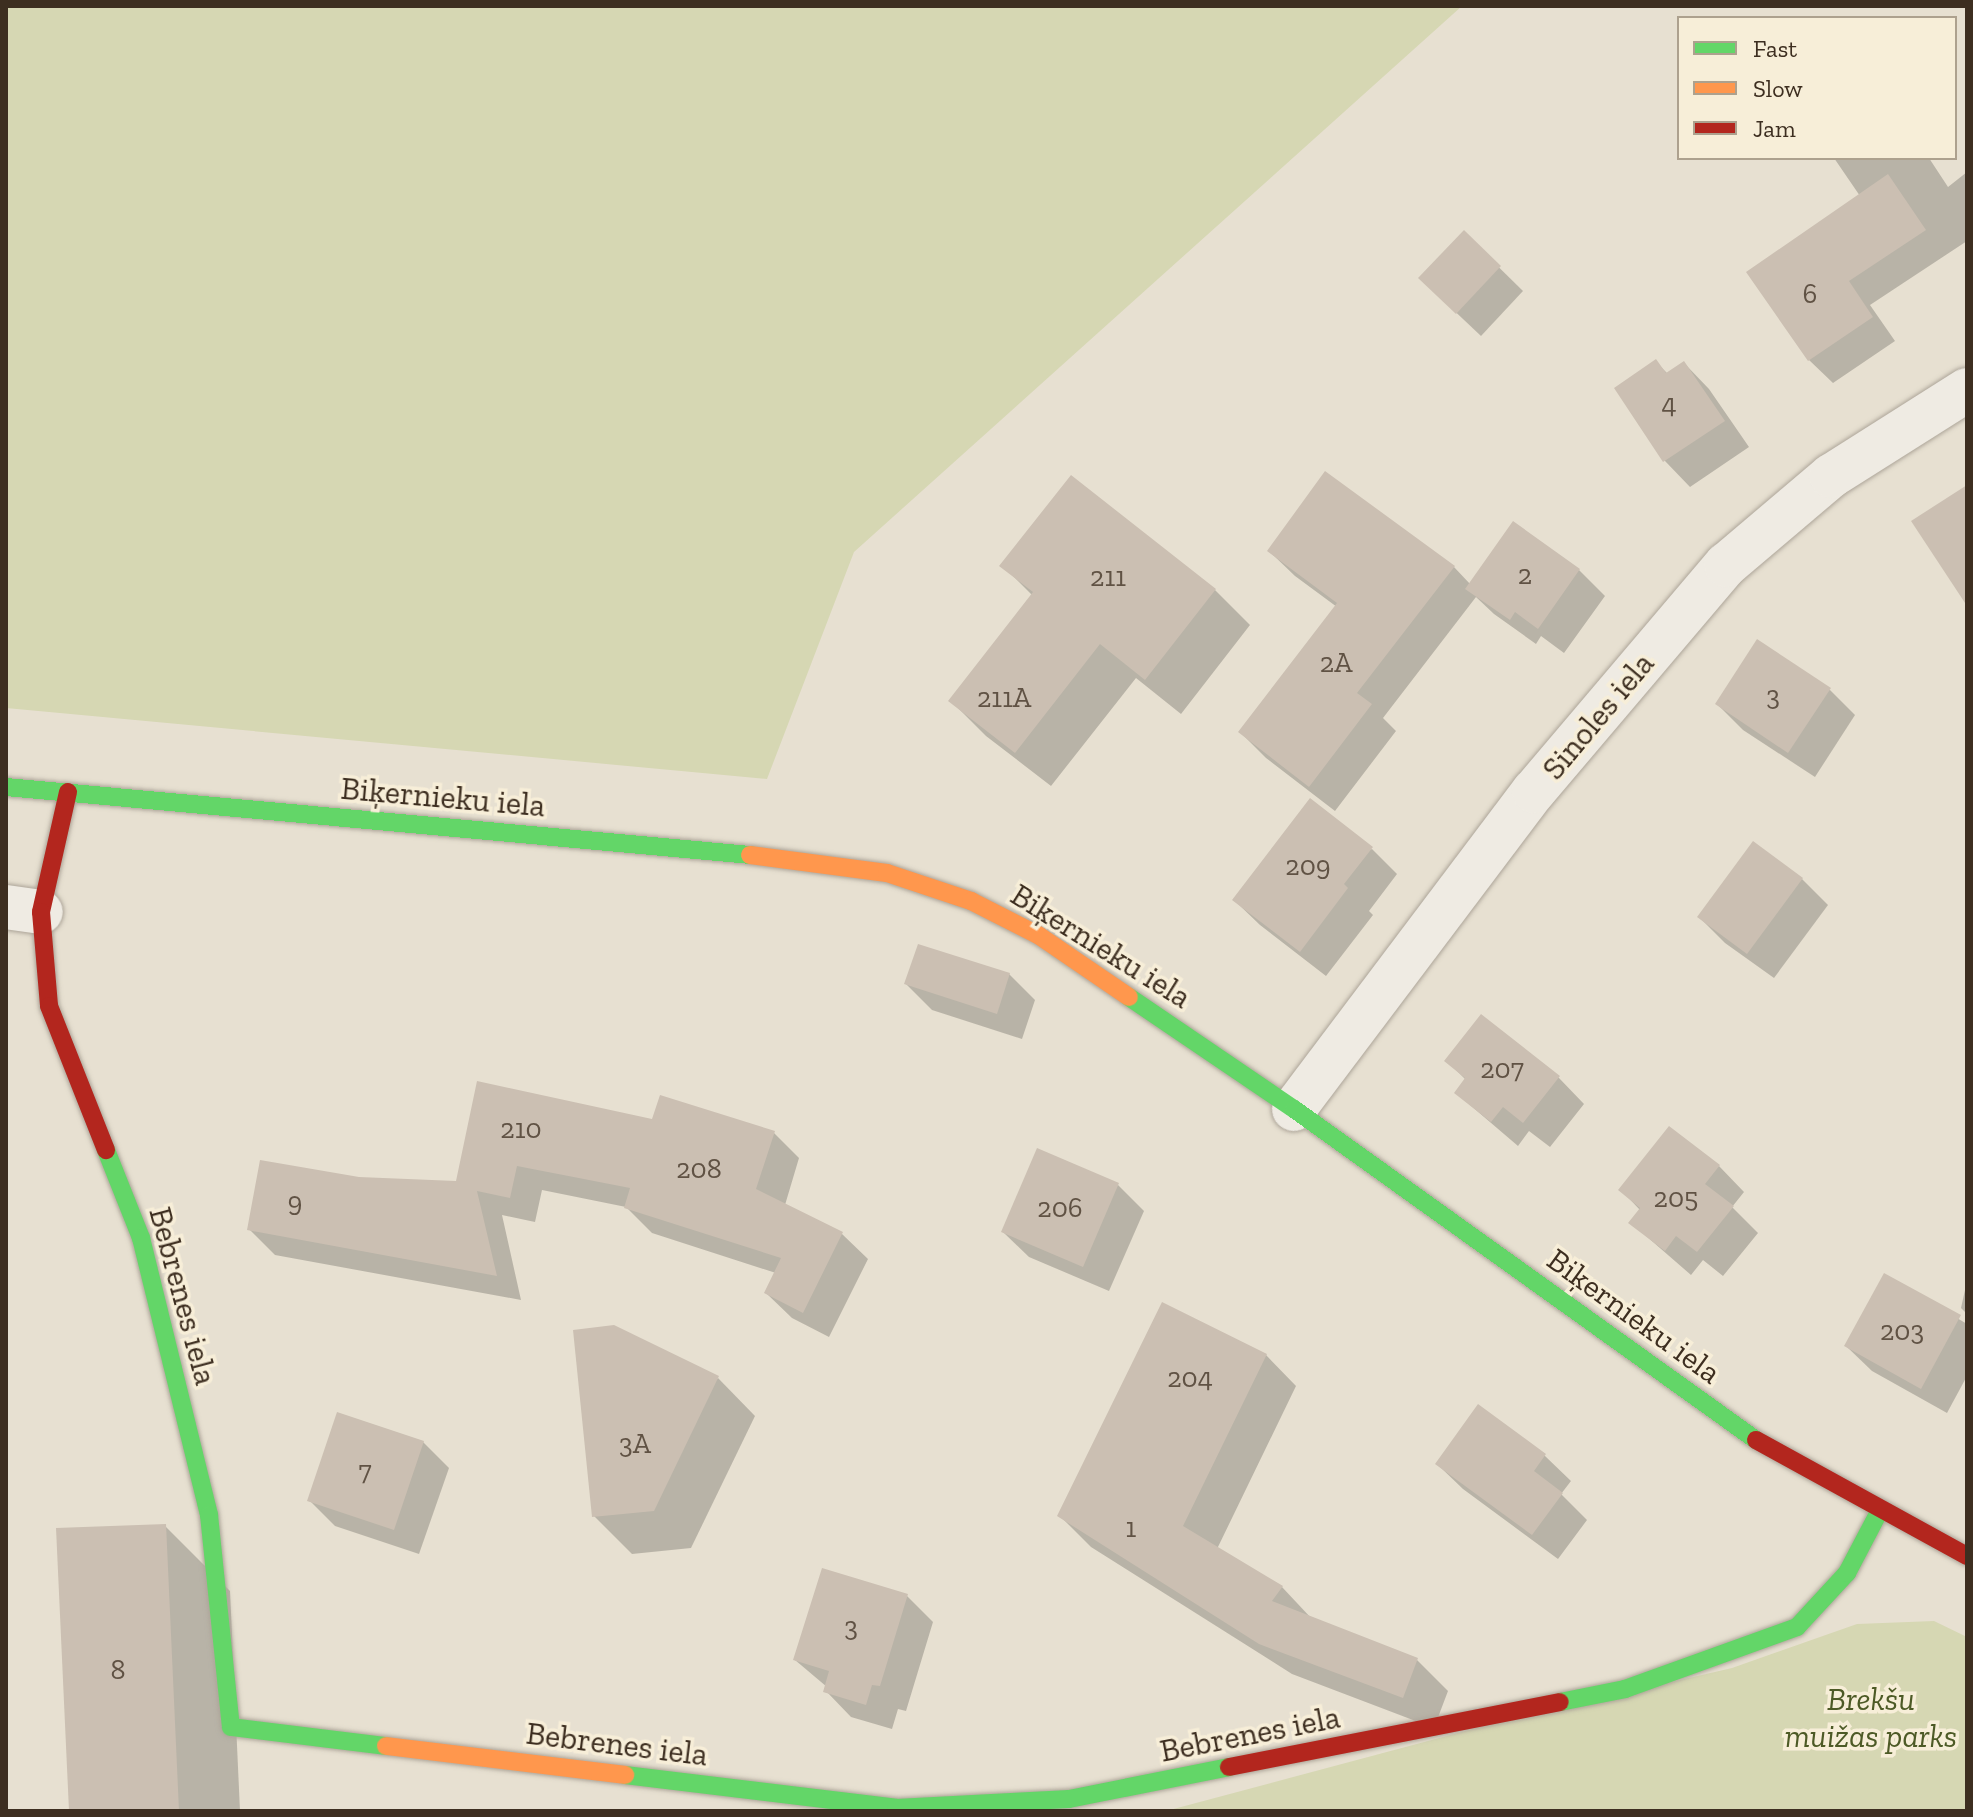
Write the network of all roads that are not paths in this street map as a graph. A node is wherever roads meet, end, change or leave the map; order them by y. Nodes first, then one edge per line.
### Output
1 (1967, 390) edge
2 (6, 787) edge
3 (68, 792) junction
4 (23, 910) edge
5 (1294, 1109) junction
6 (1879, 1512) junction
7 (1967, 1556) edge

1 - 5 street, Sinoles iela
2 - 3 street, Biķernieku iela
3 - 4 street, Bebrenes iela
3 - 5 street, Biķernieku iela
4 - 6 street, Bebrenes iela
5 - 6 street, Biķernieku iela
6 - 7 street, Biķernieku iela

